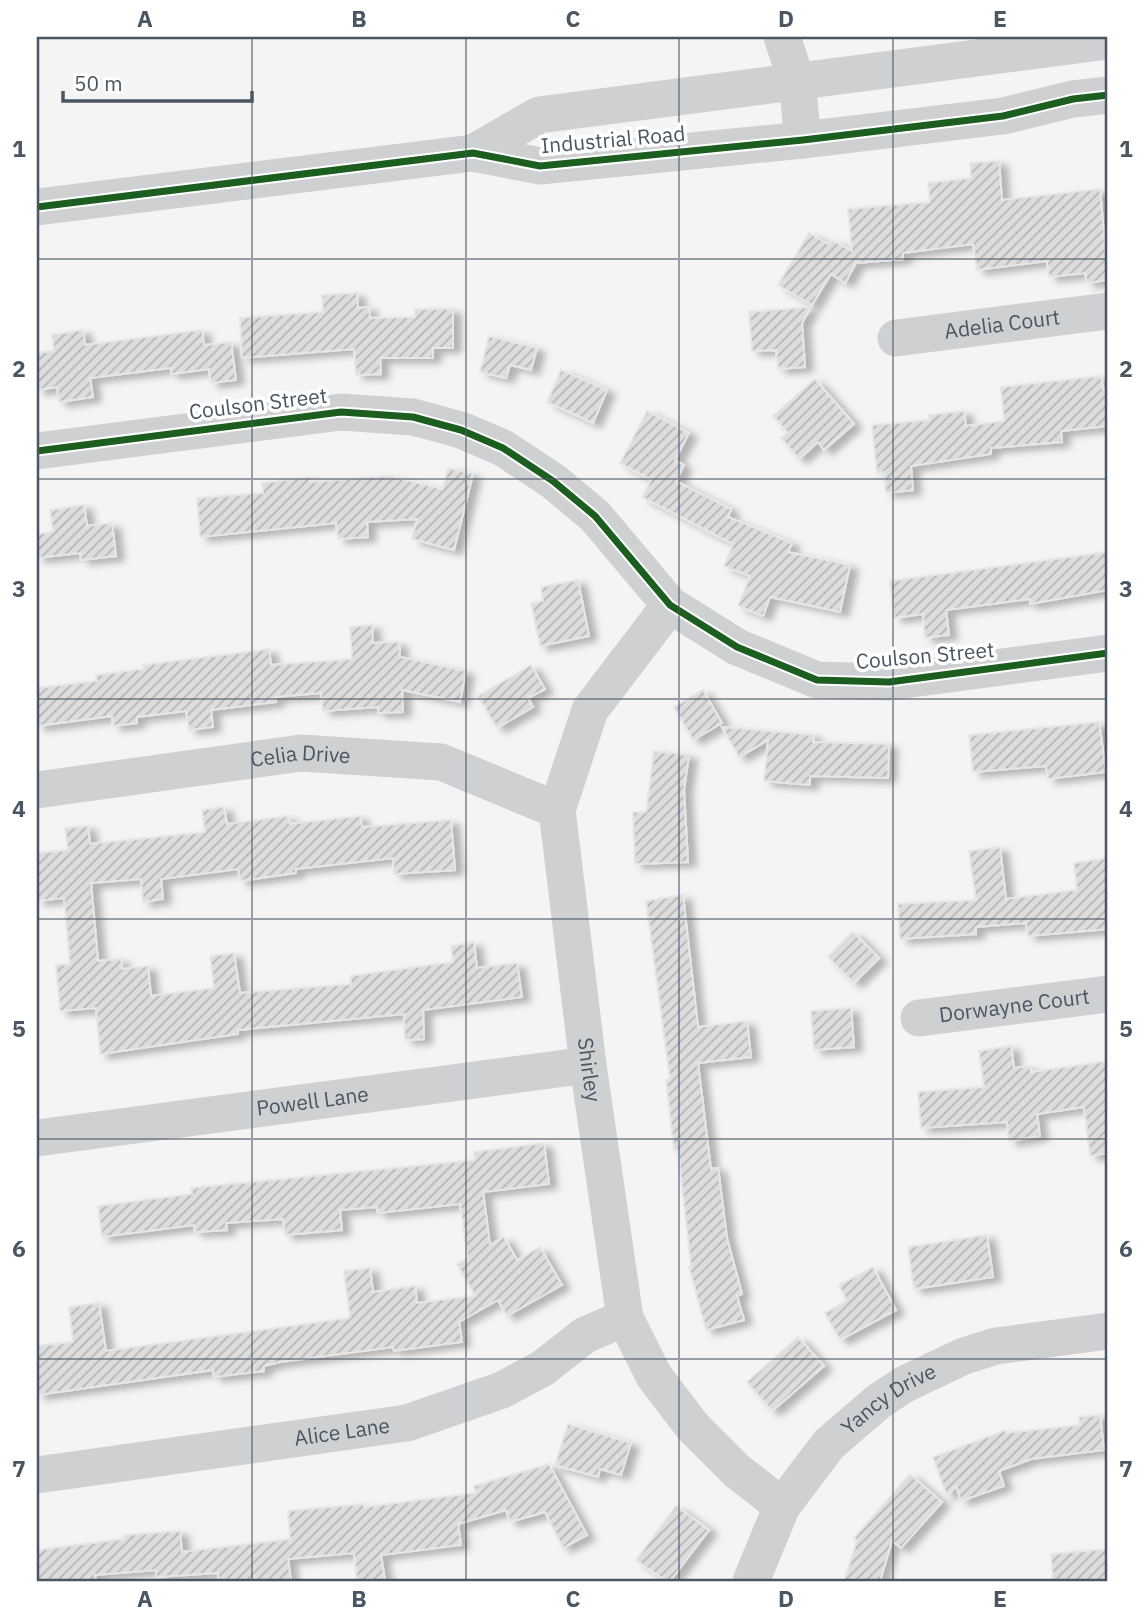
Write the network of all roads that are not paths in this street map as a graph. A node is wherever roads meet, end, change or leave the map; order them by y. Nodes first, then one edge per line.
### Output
1 (782, 37) edge
2 (1108, 41) edge
3 (797, 82) junction
4 (1108, 95) edge
5 (803, 140) junction
6 (473, 153) junction
7 (37, 207) edge
8 (1108, 311) edge
9 (896, 338) dead end
10 (37, 451) edge
11 (670, 605) junction
12 (1108, 653) edge
13 (37, 790) edge
14 (557, 810) junction
15 (1108, 994) edge
16 (919, 1018) dead end
17 (588, 1065) junction
18 (37, 1138) edge
19 (625, 1318) junction
20 (1108, 1331) edge
21 (37, 1475) edge
22 (782, 1506) junction
23 (751, 1581) edge

1 - 3 street
2 - 3 street, Industrial Road
3 - 5 street
3 - 6 street, Industrial Road
4 - 5 street, Industrial Road
5 - 6 street, Industrial Road
6 - 7 street, Industrial Road
8 - 9 street, Adelia Court
10 - 11 street, Coulson Street
11 - 12 street, Coulson Street
11 - 14 street, Shirley
13 - 14 street, Celia Drive
14 - 17 street, Shirley
15 - 16 street, Dorwayne Court
17 - 18 street, Powell Lane
17 - 19 street, Shirley
19 - 21 street, Alice Lane
19 - 22 street, Shirley
20 - 22 street, Yancy Drive
22 - 23 street, Yancy Drive

